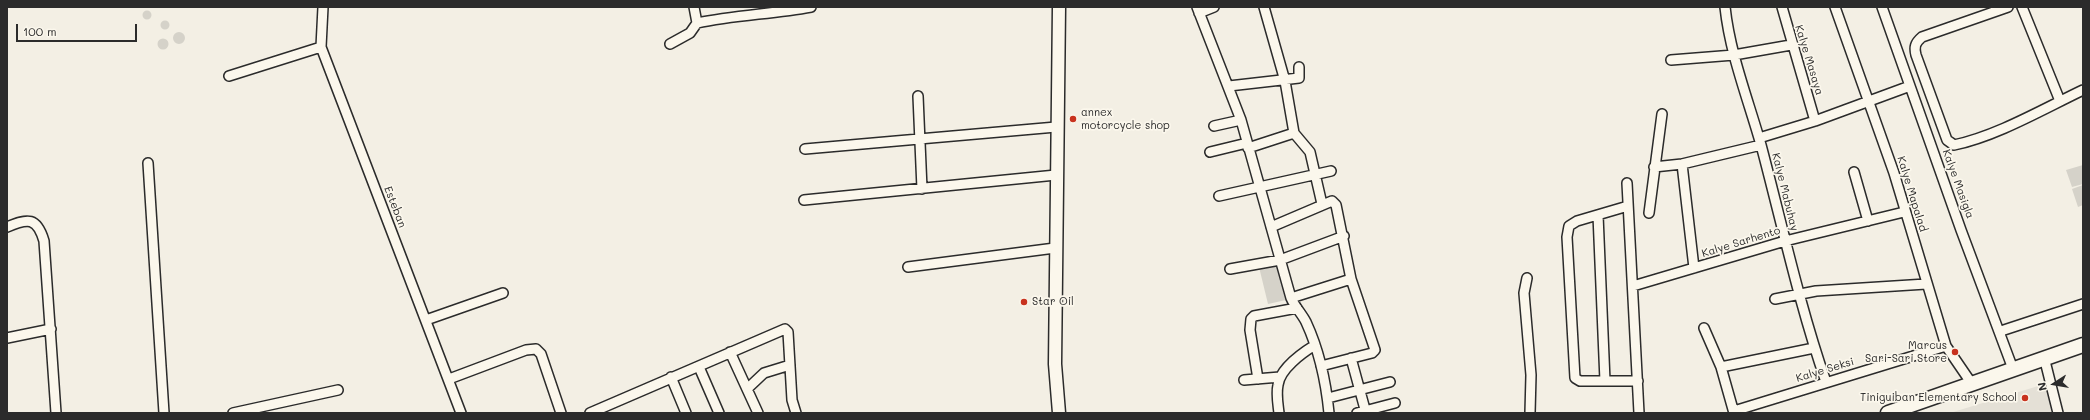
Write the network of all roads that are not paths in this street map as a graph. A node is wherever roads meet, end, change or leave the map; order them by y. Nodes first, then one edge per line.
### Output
1 (323, 7) edge
2 (694, 7) edge
3 (811, 7) edge
4 (1059, 7) edge
5 (1214, 7) edge
6 (1264, 7) edge
7 (1725, 7) edge
8 (1782, 7) edge
9 (1835, 7) edge
10 (1882, 7) edge
11 (2008, 7) edge
12 (2022, 7) edge
13 (1198, 10) edge
14 (697, 23) junction
15 (670, 44) dead end
16 (1791, 45) junction
17 (321, 47) junction
18 (1734, 55) junction
19 (1671, 60) dead end
20 (1299, 67) dead end
21 (229, 76) dead end
22 (1285, 81) junction
23 (1229, 86) junction
24 (1910, 86) junction
25 (2083, 90) edge
26 (918, 96) dead end
27 (2060, 101) junction
28 (1869, 102) junction
29 (1662, 114) dead end
30 (1241, 120) junction
31 (1815, 121) junction
32 (1214, 126) dead end
33 (1056, 127) junction
34 (1294, 133) junction
35 (921, 139) junction
36 (1760, 142) junction
37 (1248, 146) junction
38 (806, 148) dead end
39 (1210, 152) dead end
40 (148, 163) dead end
41 (1682, 164) junction
42 (1654, 167) junction
43 (1331, 171) dead end
44 (1854, 172) dead end
45 (1056, 175) junction
46 (1315, 175) junction
47 (1627, 183) dead end
48 (1260, 187) junction
49 (922, 189) junction
50 (1219, 196) dead end
51 (804, 200) dead end
52 (1322, 204) junction
53 (1628, 206) junction
54 (1904, 212) junction
55 (1649, 213) dead end
56 (1598, 215) junction
57 (1868, 221) junction
58 (7, 227) edge
59 (1272, 227) junction
60 (1344, 236) junction
61 (1785, 241) junction
62 (1055, 248) junction
63 (1280, 260) junction
64 (908, 267) dead end
65 (1694, 268) junction
66 (1230, 269) dead end
67 (1351, 278) junction
68 (1527, 278) dead end
69 (1926, 284) junction
70 (1633, 286) junction
71 (503, 293) dead end
72 (1798, 294) junction
73 (1291, 298) junction
74 (1774, 299) dead end
75 (2083, 304) edge
76 (1297, 308) junction
77 (426, 320) junction
78 (1704, 328) dead end
79 (51, 329) junction
80 (2004, 330) dead end
81 (7, 338) edge
82 (1315, 345) junction
83 (2083, 345) edge
84 (1946, 346) junction
85 (1814, 348) junction
86 (730, 352) junction
87 (2044, 357) junction
88 (1350, 358) junction
89 (790, 365) junction
90 (1321, 366) junction
91 (699, 367) junction
92 (1720, 368) junction
93 (2013, 369) junction
94 (1280, 377) junction
95 (671, 378) junction
96 (1258, 378) junction
97 (449, 379) junction
98 (1244, 380) dead end
99 (1605, 381) junction
100 (1638, 381) junction
101 (1390, 382) dead end
102 (1826, 382) junction
103 (1972, 384) junction
104 (747, 389) junction
105 (338, 390) dead end
106 (1360, 390) junction
107 (1328, 398) junction
108 (1395, 403) dead end
109 (683, 412) edge
110 (1363, 412) edge
111 (1734, 412) edge
112 (56, 413) edge
113 (164, 413) edge
114 (233, 413) edge
115 (461, 413) edge
116 (561, 413) edge
117 (590, 413) edge
118 (720, 413) edge
119 (758, 413) edge
120 (796, 413) edge
121 (1060, 413) edge
122 (1279, 413) edge
123 (1329, 413) edge
124 (1530, 413) edge
125 (1639, 413) edge
126 (1888, 413) edge
127 (2058, 413) edge

1 - 17 street, Esteban
2 - 14 street
3 - 14 street
4 - 33 street
5 - 13 street
6 - 22 street
7 - 18 street, Kalye Mabuhay
8 - 16 street, Kalye Masaya
9 - 28 street, Kalye Mapalad
10 - 24 street, Kalye Masigla
11 - 27 street
12 - 27 street
13 - 23 street
14 - 15 street
16 - 18 street
16 - 31 street, Kalye Masaya
17 - 21 street
17 - 77 street, Esteban
18 - 19 street
18 - 36 street, Kalye Mabuhay
20 - 22 street
22 - 23 street
22 - 34 street
23 - 30 street
24 - 28 street
24 - 93 street, Kalye Masigla
25 - 27 street
26 - 35 street
28 - 31 street
28 - 54 street, Kalye Mapalad
29 - 42 street
30 - 32 street
30 - 37 street
31 - 36 street
33 - 35 street
33 - 45 street
34 - 37 street
34 - 46 street
35 - 38 street
35 - 49 street
36 - 41 street
36 - 61 street, Kalye Mabuhay
37 - 39 street
37 - 48 street
40 - 113 street
41 - 42 street
41 - 65 street
42 - 55 street
43 - 46 street
44 - 57 street
45 - 49 street
45 - 62 street
46 - 48 street
46 - 52 street
47 - 53 street
48 - 50 street
48 - 59 street
49 - 51 street
52 - 59 street
52 - 60 street
53 - 56 street
53 - 70 street
54 - 57 street, Kalye Sarhento
54 - 69 street, Kalye Mapalad
56 - 99 street
56 - 99 street
57 - 61 street, Kalye Sarhento
58 - 79 street
59 - 63 street
60 - 63 street
60 - 67 street
61 - 65 street, Kalye Sarhento
61 - 72 street, Kalye Mabuhay
62 - 64 street
62 - 121 street
63 - 66 street
63 - 73 street
65 - 70 street, Kalye Sarhento
67 - 73 street
67 - 88 street
68 - 124 street
69 - 72 street
69 - 84 street, Kalye Mapalad
70 - 100 street
71 - 77 street
72 - 74 street
72 - 85 street, Kalye Mabuhay
73 - 76 street
75 - 80 street
76 - 82 street
76 - 96 street
77 - 97 street, Esteban
78 - 92 street
79 - 81 street
79 - 112 street
82 - 90 street
82 - 94 street
83 - 87 main road
84 - 102 street, Kalye Seksi
84 - 103 street, Kalye Mapalad
85 - 92 street
85 - 102 street, Kalye Mabuhay
86 - 89 street
86 - 91 street
86 - 104 street
87 - 93 main road
87 - 127 street
88 - 90 street
88 - 106 street
89 - 104 street
89 - 120 street
90 - 107 street
91 - 95 street
91 - 118 street
92 - 111 street
93 - 103 main road
94 - 96 street
94 - 122 street
95 - 109 street
95 - 117 street
96 - 98 street
97 - 115 street, Esteban
97 - 116 street
99 - 100 street
100 - 125 street
101 - 106 street
102 - 111 street, Kalye Seksi
103 - 126 main road
104 - 119 street
105 - 114 street
106 - 107 street
106 - 110 street
107 - 123 street
108 - 110 street

